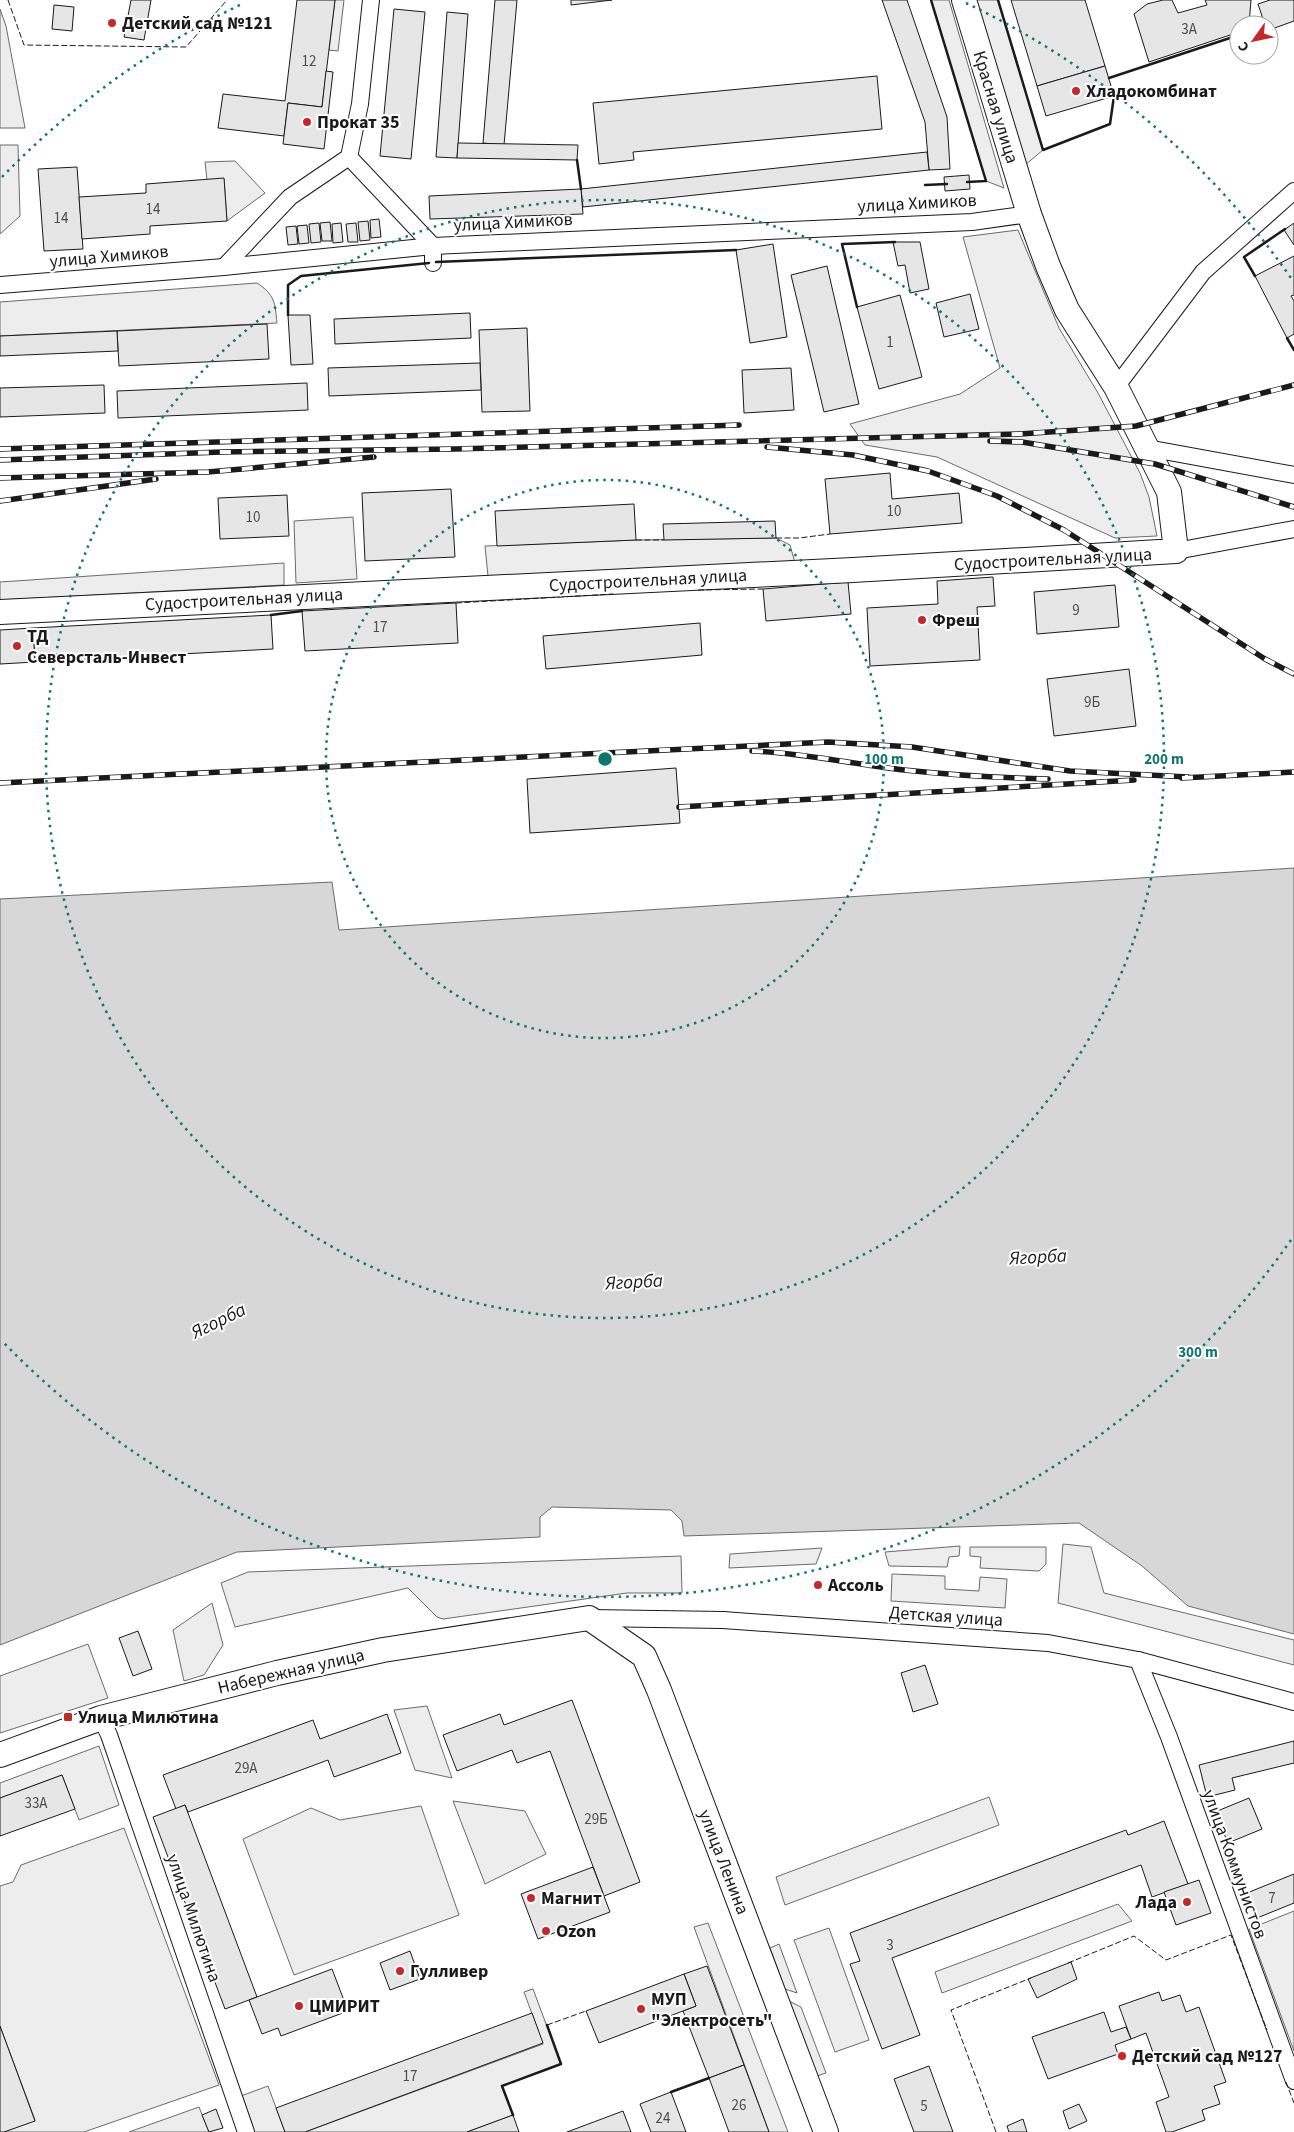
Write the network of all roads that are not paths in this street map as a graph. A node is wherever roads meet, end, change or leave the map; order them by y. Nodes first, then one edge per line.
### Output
1 (371, 0) edge
2 (964, 0) edge
3 (349, 157) junction
4 (1294, 192) edge
5 (1029, 214) junction
6 (433, 246) junction
7 (433, 263) dead end
8 (224, 267) junction
9 (0, 286) edge
10 (1116, 387) junction
11 (1147, 448) junction
12 (1294, 475) edge
13 (1294, 529) edge
14 (1176, 552) junction
15 (0, 612) edge
16 (589, 1618) junction
17 (1138, 1660) junction
18 (1294, 1702) edge
19 (101, 1718) junction
20 (0, 1755) edge
21 (1294, 2081) edge
22 (246, 2132) edge
23 (826, 2132) edge

1 - 3 street
2 - 5 main road, Красная улица
3 - 6 street
3 - 8 street
4 - 10 street
5 - 6 street, улица Химиков
5 - 10 main road, Красная улица
6 - 7 street
6 - 8 street, улица Химиков
8 - 9 street, улица Химиков
10 - 11 main road, Красная улица
11 - 12 street
11 - 14 main road, Красная улица
13 - 14 street, Судостроительная улица
14 - 15 main road, Судостроительная улица
16 - 17 street, Детская улица
16 - 19 main road, Набережная улица
16 - 23 main road, улица Ленина
17 - 18 street, Детская улица
17 - 21 street, улица Коммунистов
19 - 20 main road, Набережная улица
19 - 22 street, улица Милютина

